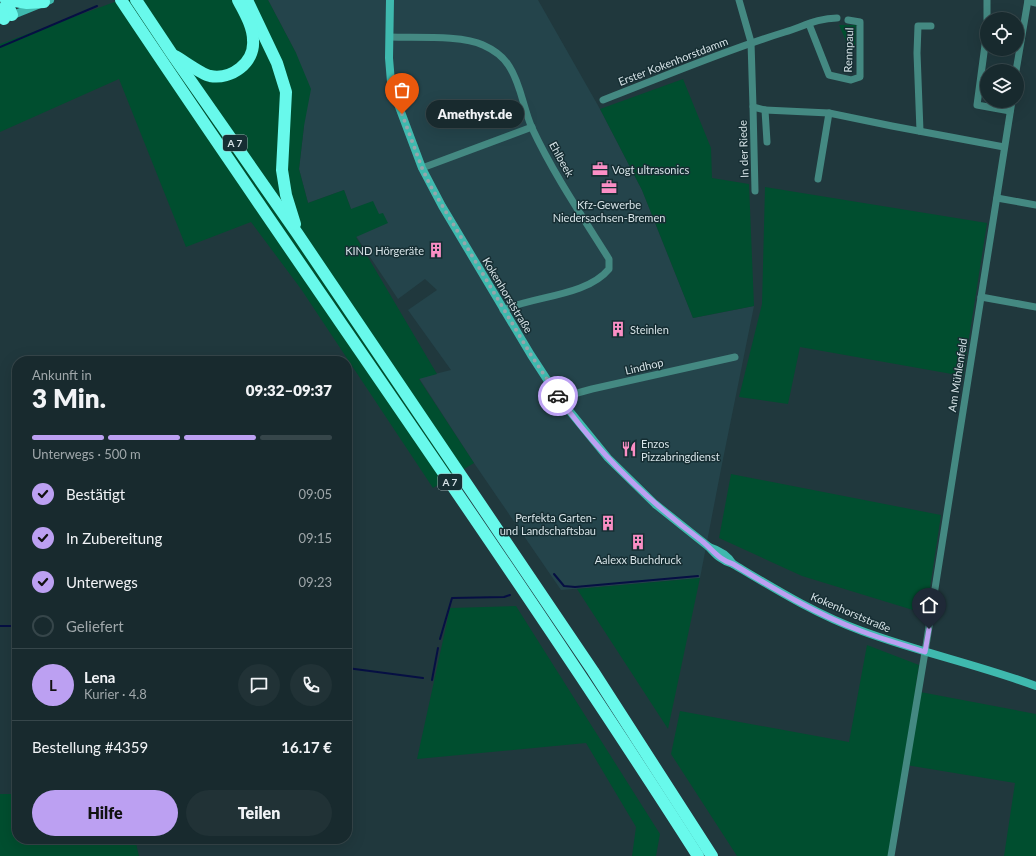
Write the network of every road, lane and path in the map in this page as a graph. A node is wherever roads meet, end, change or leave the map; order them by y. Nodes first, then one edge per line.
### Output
1 (8, 0) edge
2 (121, 0) edge
3 (136, 0) edge
4 (238, 0) edge
5 (247, 0) edge
6 (390, 0) edge
7 (739, 0) edge
8 (987, 0) edge
9 (47, 1) edge
10 (1028, 1) edge
11 (1036, 4) edge
12 (987, 12) edge
13 (4, 16) edge
14 (1024, 16) edge
15 (837, 18) dead end
16 (848, 20) dead end
17 (809, 24) junction
18 (931, 26) dead end
19 (390, 37) junction
20 (751, 42) junction
21 (172, 54) junction
22 (984, 56) edge
23 (603, 100) dead end
24 (753, 107) junction
25 (1011, 108) edge
26 (765, 110) junction
27 (1010, 111) junction
28 (828, 113) junction
29 (532, 127) junction
30 (920, 131) junction
31 (767, 142) dead end
32 (1004, 147) junction
33 (422, 168) junction
34 (818, 179) dead end
35 (755, 191) dead end
36 (997, 198) junction
37 (1036, 205) edge
38 (297, 233) junction
39 (981, 297) junction
40 (1036, 307) edge
41 (503, 310) junction
42 (735, 356) dead end
43 (560, 398) junction
44 (925, 652) junction
45 (1036, 686) edge
46 (698, 856) edge
47 (712, 856) edge
48 (891, 856) edge

1 - 9 highway
1 - 13 highway
2 - 46 highway, A 7
3 - 21 highway, A 7
4 - 21 highway
5 - 38 highway
6 - 19 main road, Kokenhorststraße
7 - 20 street, In der Riede
8 - 12 street
9 - 13 main road
10 - 11 street
10 - 14 street
15 - 17 street, Rennpaul
16 - 17 street, Rennpaul
17 - 20 street, Rennpaul
18 - 30 street
19 - 29 street, Ehlbeek
19 - 33 main road, Kokenhorststraße
20 - 23 street, Erster Kokenhorstdamm
20 - 24 street, In der Riede
21 - 38 highway, A 7
22 - 27 street
24 - 26 street, In der Riede
24 - 35 street, In der Riede
25 - 27 street, Am Mühlenfeld
26 - 28 street, In der Riede
26 - 31 street
27 - 32 street, Am Mühlenfeld
28 - 30 street, In der Riede
28 - 34 street
29 - 33 street
29 - 41 street, Ehlbeek
30 - 32 street, In der Riede
32 - 36 street, Am Mühlenfeld
33 - 41 main road, Kokenhorststraße
36 - 37 street
36 - 39 street, Am Mühlenfeld
38 - 47 highway, A 7
39 - 40 street
39 - 44 street, Am Mühlenfeld
41 - 43 main road, Kokenhorststraße
42 - 43 street, Lindhop
43 - 44 main road, Kokenhorststraße
44 - 45 main road, Kokenhorststraße
44 - 48 street, Am Mühlenfeld

